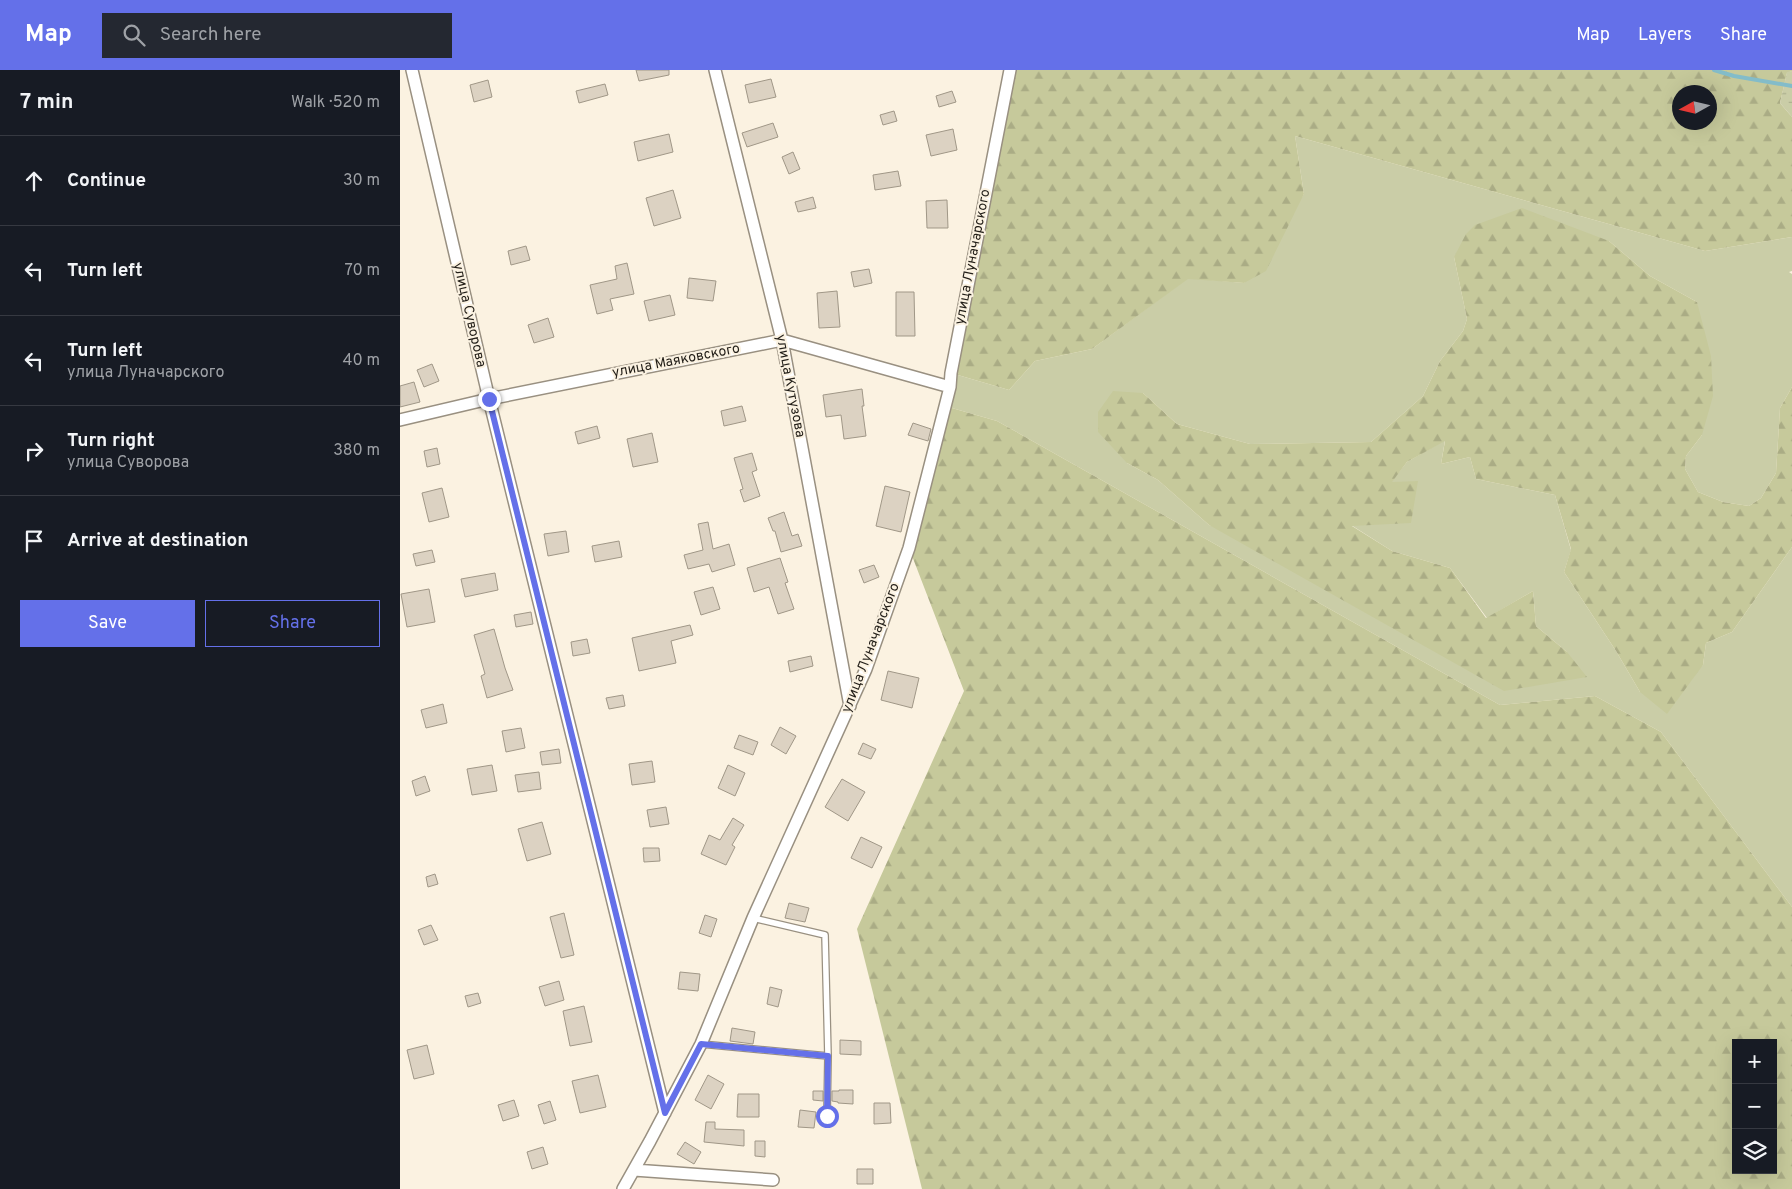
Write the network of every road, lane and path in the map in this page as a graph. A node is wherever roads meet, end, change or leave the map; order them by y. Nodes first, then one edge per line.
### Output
1 (412, 70) edge
2 (715, 70) edge
3 (1010, 70) edge
4 (782, 340) junction
5 (950, 387) junction
6 (489, 399) junction
7 (400, 420) edge
8 (850, 706) junction
9 (753, 918) junction
10 (701, 1044) junction
11 (828, 1056) junction
12 (665, 1113) junction
13 (827, 1116) dead end
14 (634, 1170) junction
15 (773, 1180) dead end
16 (623, 1189) edge

1 - 6 street, улица Суворова
2 - 4 street, улица Кутузова
3 - 5 street, улица Луначарского
4 - 5 street, улица Маяковского
4 - 6 street, улица Маяковского
4 - 8 street, улица Кутузова
5 - 8 street, улица Луначарского
6 - 7 street, улица Маяковского
6 - 12 street, улица Суворова
8 - 9 street, улица Луначарского
9 - 10 street, улица Луначарского
9 - 11 lane
10 - 11 lane
10 - 12 street, улица Луначарского
11 - 13 lane
12 - 14 street, улица Луначарского
14 - 15 street
14 - 16 street, улица Луначарского

